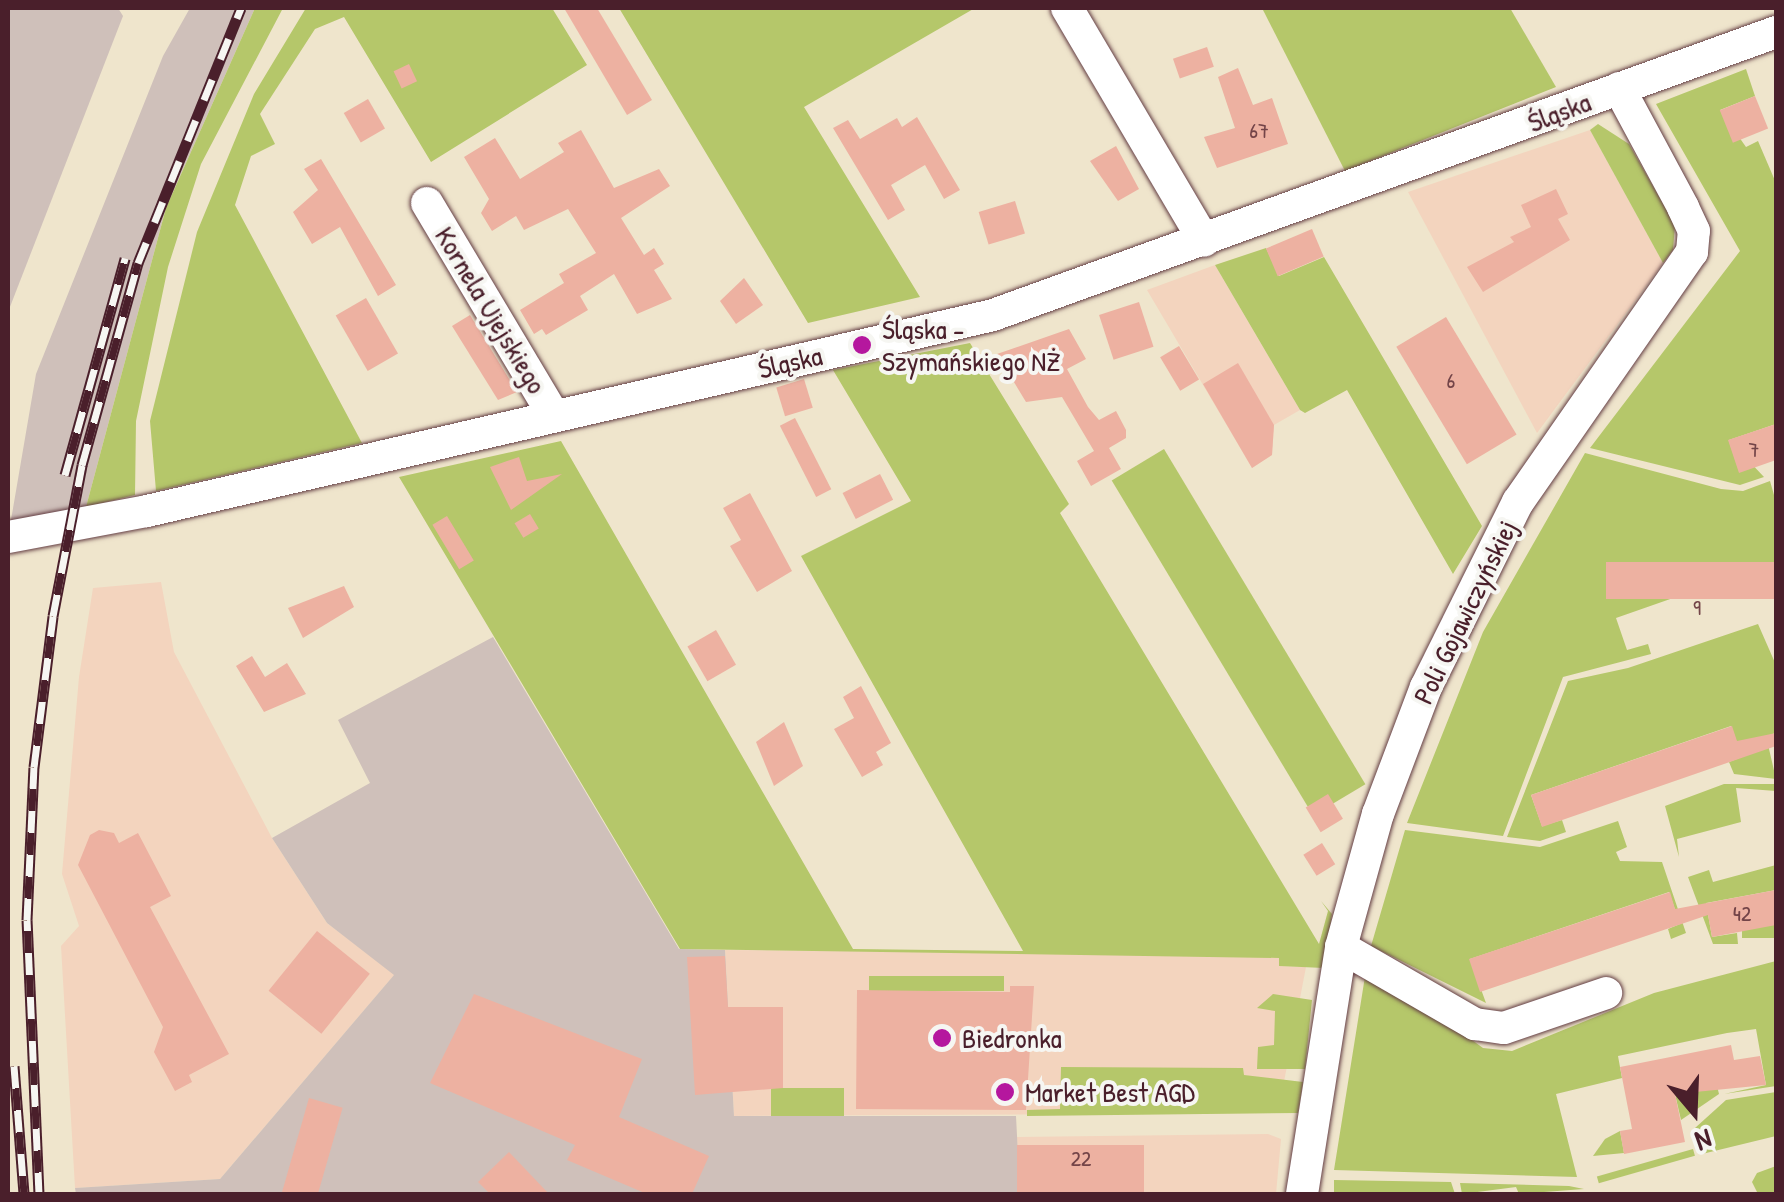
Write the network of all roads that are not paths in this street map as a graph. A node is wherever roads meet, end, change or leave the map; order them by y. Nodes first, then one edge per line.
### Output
1 (1067, 8) edge
2 (1776, 32) edge
3 (1620, 88) junction
4 (427, 204) dead end
5 (1204, 241) junction
6 (554, 416) junction
7 (8, 537) edge
8 (1341, 948) junction
9 (1606, 993) dead end
10 (1302, 1194) edge

1 - 5 street
2 - 3 street, Śląska
3 - 5 street, Śląska
3 - 8 street, Poli Gojawiczyńskiej
4 - 6 street, Kornela Ujejskiego
5 - 6 street, Śląska
6 - 7 street, Śląska
8 - 9 street
8 - 10 street, Poli Gojawiczyńskiej

